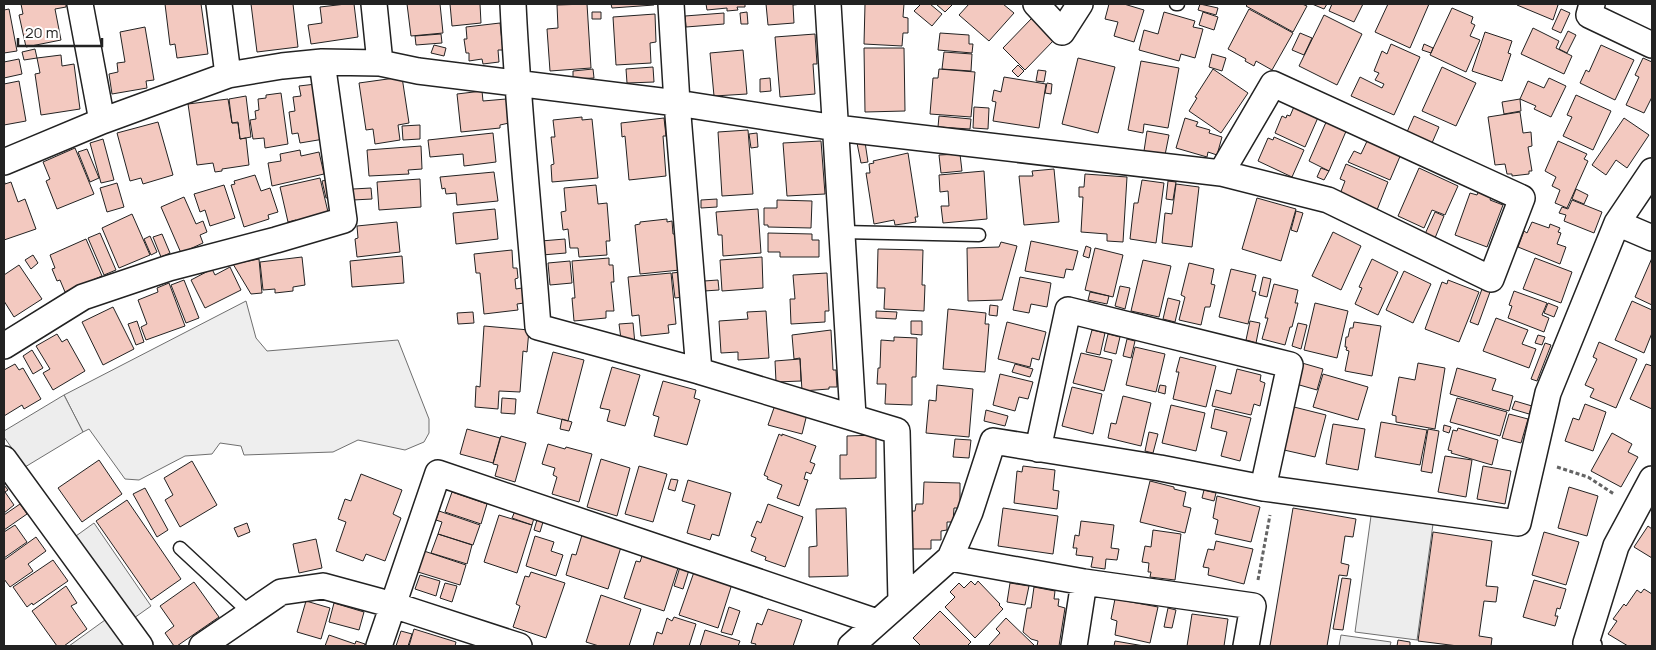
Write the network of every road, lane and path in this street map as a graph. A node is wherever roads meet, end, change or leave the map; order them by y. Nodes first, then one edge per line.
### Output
1 (80, 4) edge
2 (219, 4) edge
3 (374, 4) edge
4 (513, 4) edge
5 (671, 4) edge
6 (828, 4) edge
7 (1036, 4) edge
8 (1080, 4) edge
9 (1592, 4) edge
10 (1652, 44) edge
11 (322, 62) junction
12 (380, 63) junction
13 (228, 76) junction
14 (516, 83) junction
15 (677, 103) junction
16 (102, 121) junction
17 (836, 128) junction
18 (4, 162) edge
19 (1652, 171) edge
20 (1221, 173) junction
21 (1617, 224) junction
22 (842, 232) junction
23 (979, 235) dead end
24 (1652, 238) edge
25 (4, 346) edge
26 (699, 371) junction
27 (852, 416) junction
28 (1038, 449) junction
29 (4, 459) edge
30 (1533, 459) junction
31 (1652, 479) edge
32 (1269, 489) junction
33 (1619, 498) dead end
34 (180, 548) dead end
35 (950, 558) junction
36 (1084, 582) junction
37 (901, 601) junction
38 (393, 604) junction
39 (1253, 606) junction
40 (250, 613) junction
41 (877, 622) junction
42 (140, 646) edge
43 (202, 646) edge
44 (379, 646) edge
45 (519, 646) edge
46 (851, 646) edge
47 (1074, 646) edge
48 (1246, 646) edge
49 (1589, 646) edge

1 - 16 street
2 - 13 street
3 - 12 street
4 - 14 street
5 - 15 street
6 - 17 street
7 - 8 street
9 - 10 street
11 - 12 street
11 - 13 street
11 - 25 street
12 - 14 street
13 - 16 street
14 - 15 street
14 - 26 street
15 - 17 street
15 - 26 street
16 - 18 street
17 - 20 street
17 - 22 street
19 - 21 street
20 - 20 street
21 - 24 street
21 - 30 street
22 - 23 lane
22 - 27 street
26 - 27 street
27 - 37 street
28 - 32 street
28 - 32 street
28 - 35 street
29 - 42 street
30 - 32 street
30 - 33 path
31 - 49 street
32 - 39 path
34 - 40 lane
35 - 36 street
35 - 37 street
36 - 39 street
36 - 47 street
37 - 41 street
38 - 40 street
38 - 41 street
38 - 44 street
38 - 45 street
39 - 48 street
40 - 43 street
41 - 46 street

